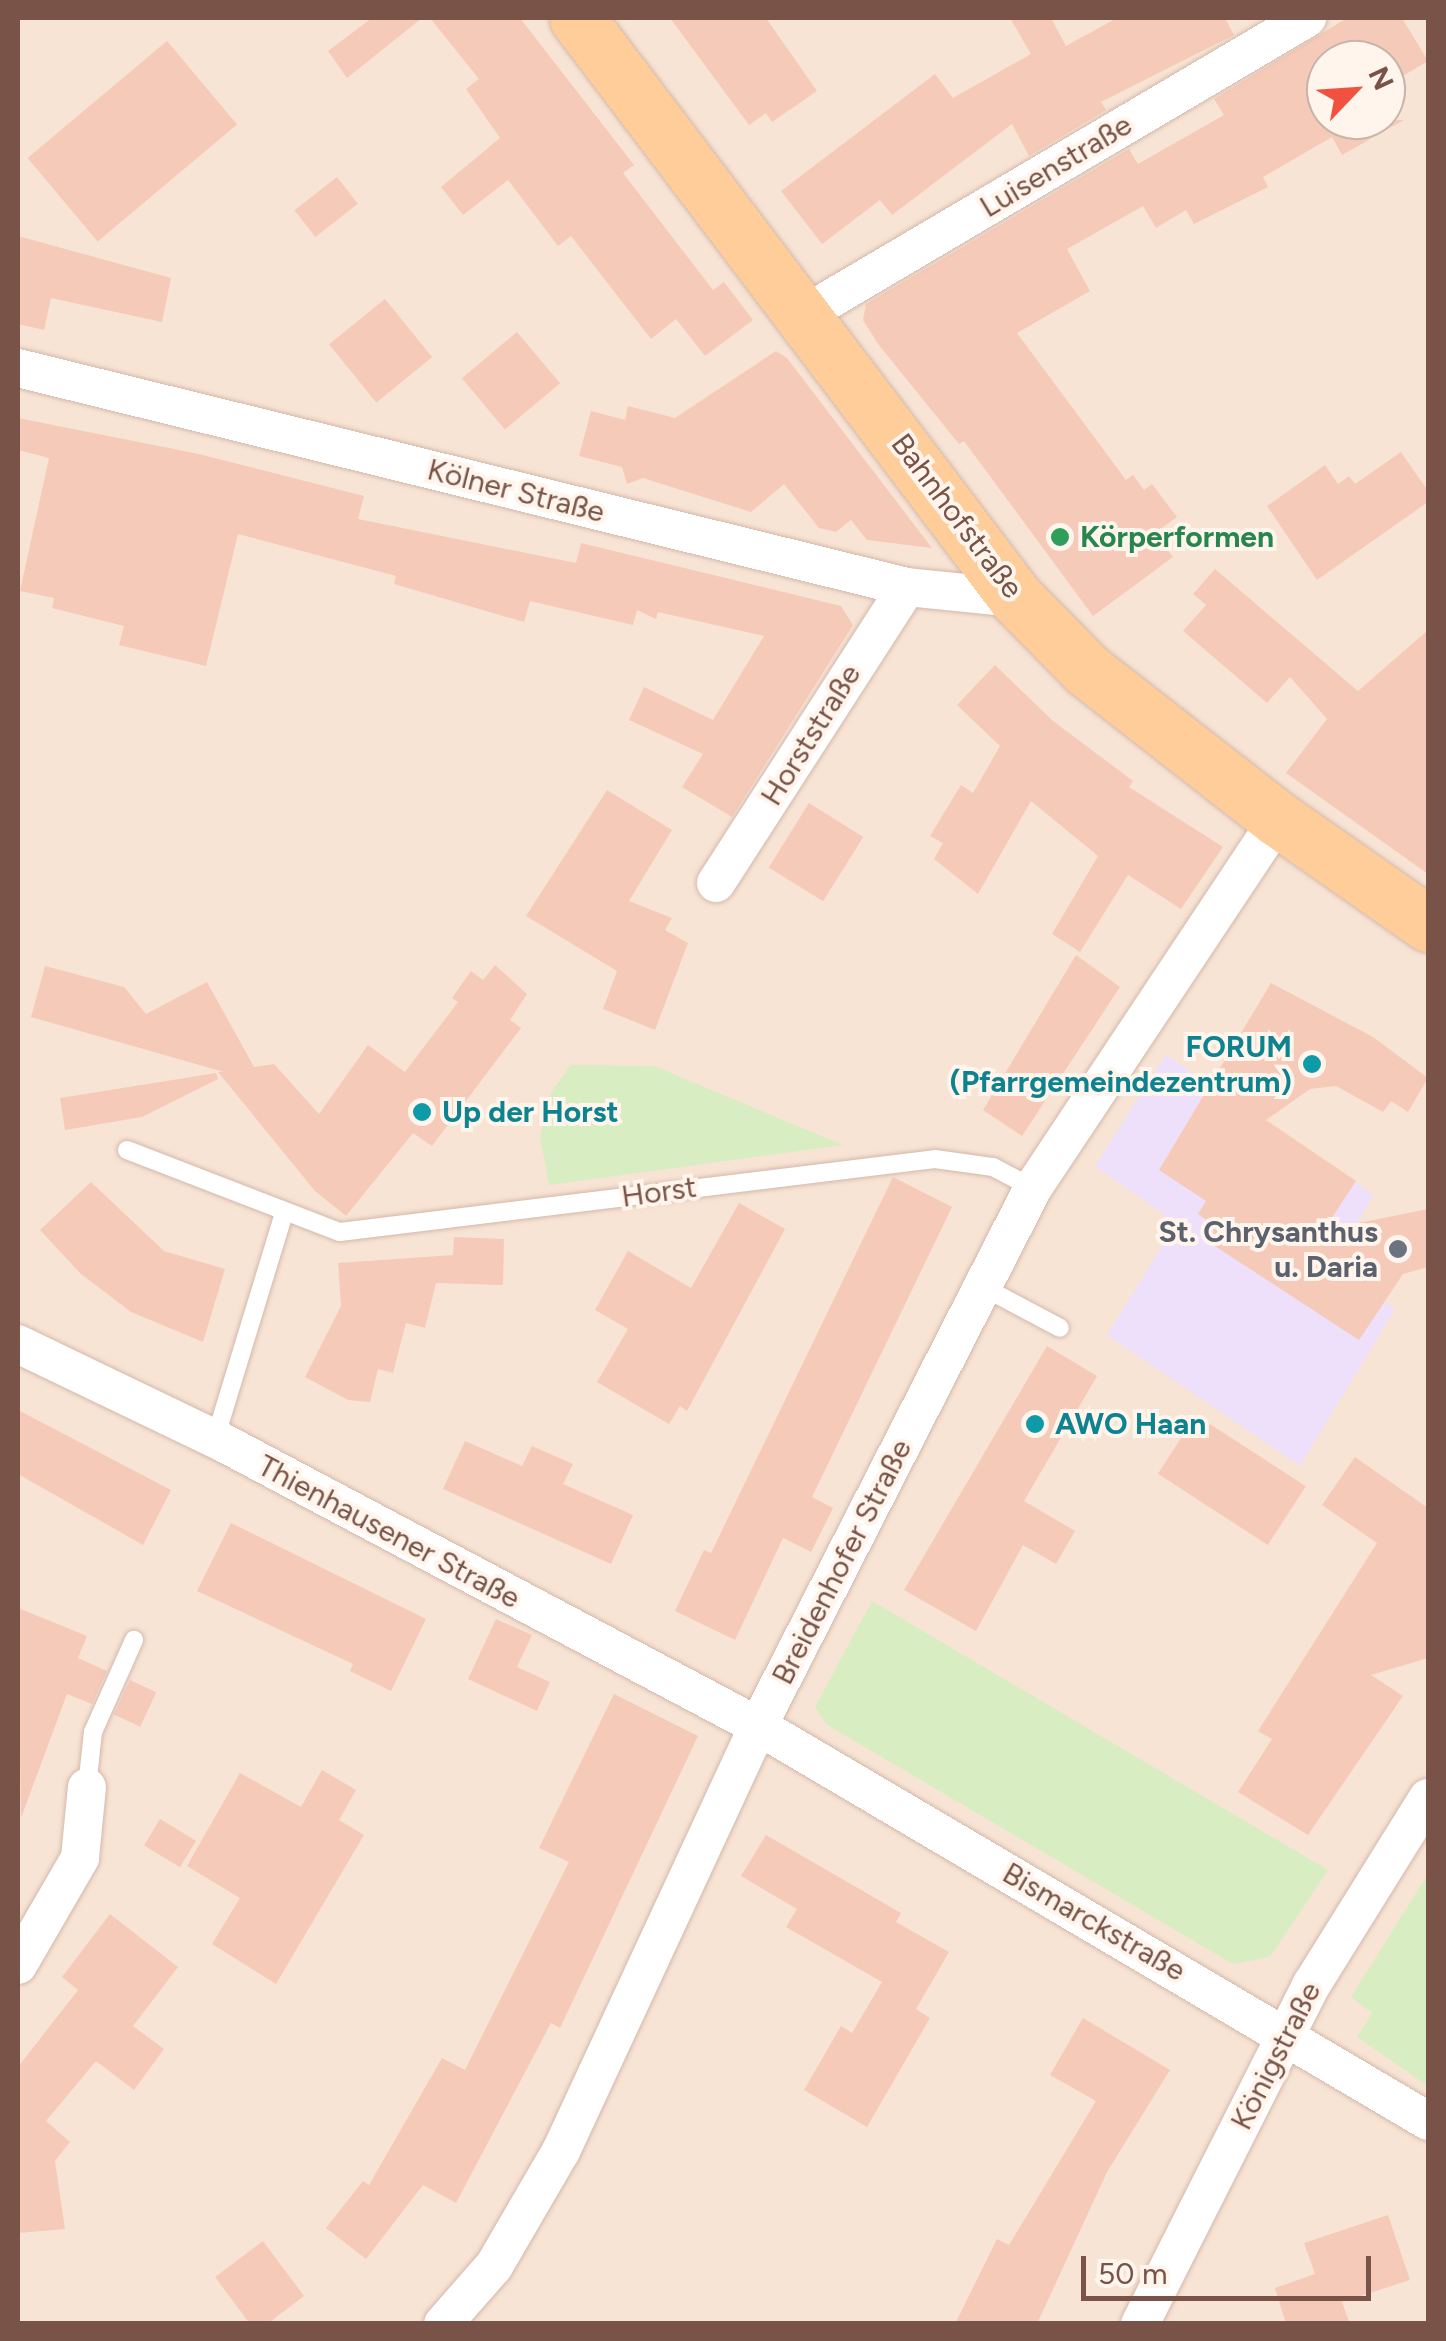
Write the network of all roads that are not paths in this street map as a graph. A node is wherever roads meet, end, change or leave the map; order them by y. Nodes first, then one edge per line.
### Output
1 (577, 18) edge
2 (1307, 18) edge
3 (805, 314) junction
4 (18, 368) edge
5 (907, 587) junction
6 (1016, 598) junction
7 (1278, 819) junction
8 (716, 883) dead end
9 (1428, 924) edge
10 (127, 1150) dead end
11 (1033, 1188) junction
12 (284, 1213) junction
13 (983, 1287) junction
14 (1060, 1328) dead end
15 (18, 1344) edge
16 (215, 1438) junction
17 (134, 1640) dead end
18 (758, 1726) junction
19 (87, 1787) joint
20 (1428, 1798) edge
21 (18, 1966) edge
22 (1287, 2034) junction
23 (1428, 2121) edge
24 (443, 2324) edge
25 (1140, 2324) edge

1 - 3 main road, Bahnhofstraße
2 - 3 street, Luisenstraße
3 - 6 main road, Bahnhofstraße
4 - 5 street, Kölner Straße
5 - 6 street, Kölner Straße
5 - 8 street, Horststraße
6 - 7 main road, Bahnhofstraße
7 - 9 main road, Bahnhofstraße
7 - 11 street, Breidenhofer Straße
10 - 12 lane, Horst
11 - 12 lane, Horst
11 - 13 street, Breidenhofer Straße
12 - 16 lane
13 - 14 lane
13 - 18 street, Breidenhofer Straße
15 - 16 street, Thienhausener Straße
16 - 18 street, Thienhausener Straße
17 - 19 lane
18 - 22 street, Bismarckstraße
18 - 24 street, Breidenhofer Straße
19 - 21 street
20 - 22 street, Königstraße
22 - 23 street, Bismarckstraße
22 - 25 street, Königstraße

